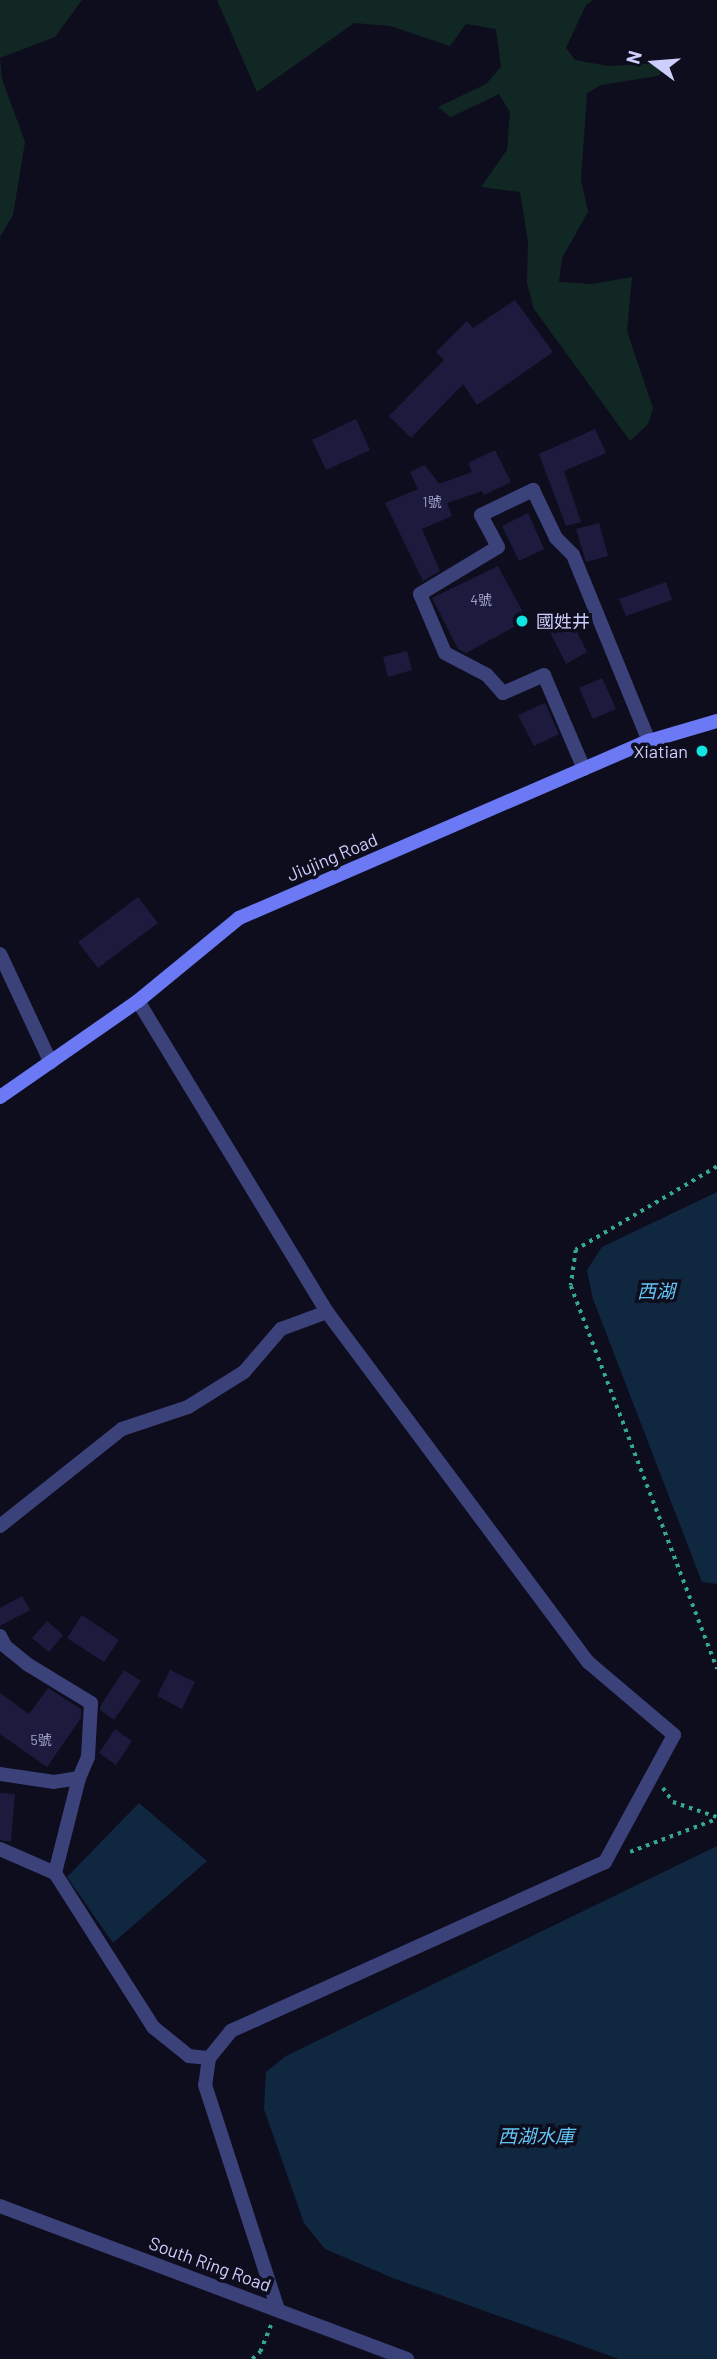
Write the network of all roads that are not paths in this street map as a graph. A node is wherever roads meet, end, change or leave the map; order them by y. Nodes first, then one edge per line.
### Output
1 (717, 721) edge
2 (649, 741) junction
3 (584, 769) junction
4 (0, 954) edge
5 (138, 1001) junction
6 (51, 1063) junction
7 (0, 1097) edge
8 (327, 1312) junction
9 (0, 1526) edge
10 (2, 1643) edge
11 (0, 1774) edge
12 (79, 1778) junction
13 (0, 1849) edge
14 (55, 1873) junction
15 (209, 2058) junction
16 (0, 2206) edge
17 (278, 2310) junction
18 (407, 2359) edge

1 - 2 main road, Jiujing Road
2 - 3 main road, Jiujing Road
2 - 3 street
3 - 5 main road, Jiujing Road
4 - 6 street
5 - 6 main road, Jiujing Road
5 - 8 street
6 - 7 main road, Jiujing Road
8 - 9 street
8 - 15 street
10 - 12 street
11 - 12 street
12 - 14 street
13 - 14 street
14 - 15 street
15 - 17 street
16 - 17 street, South Ring Road
17 - 18 street, South Ring Road

